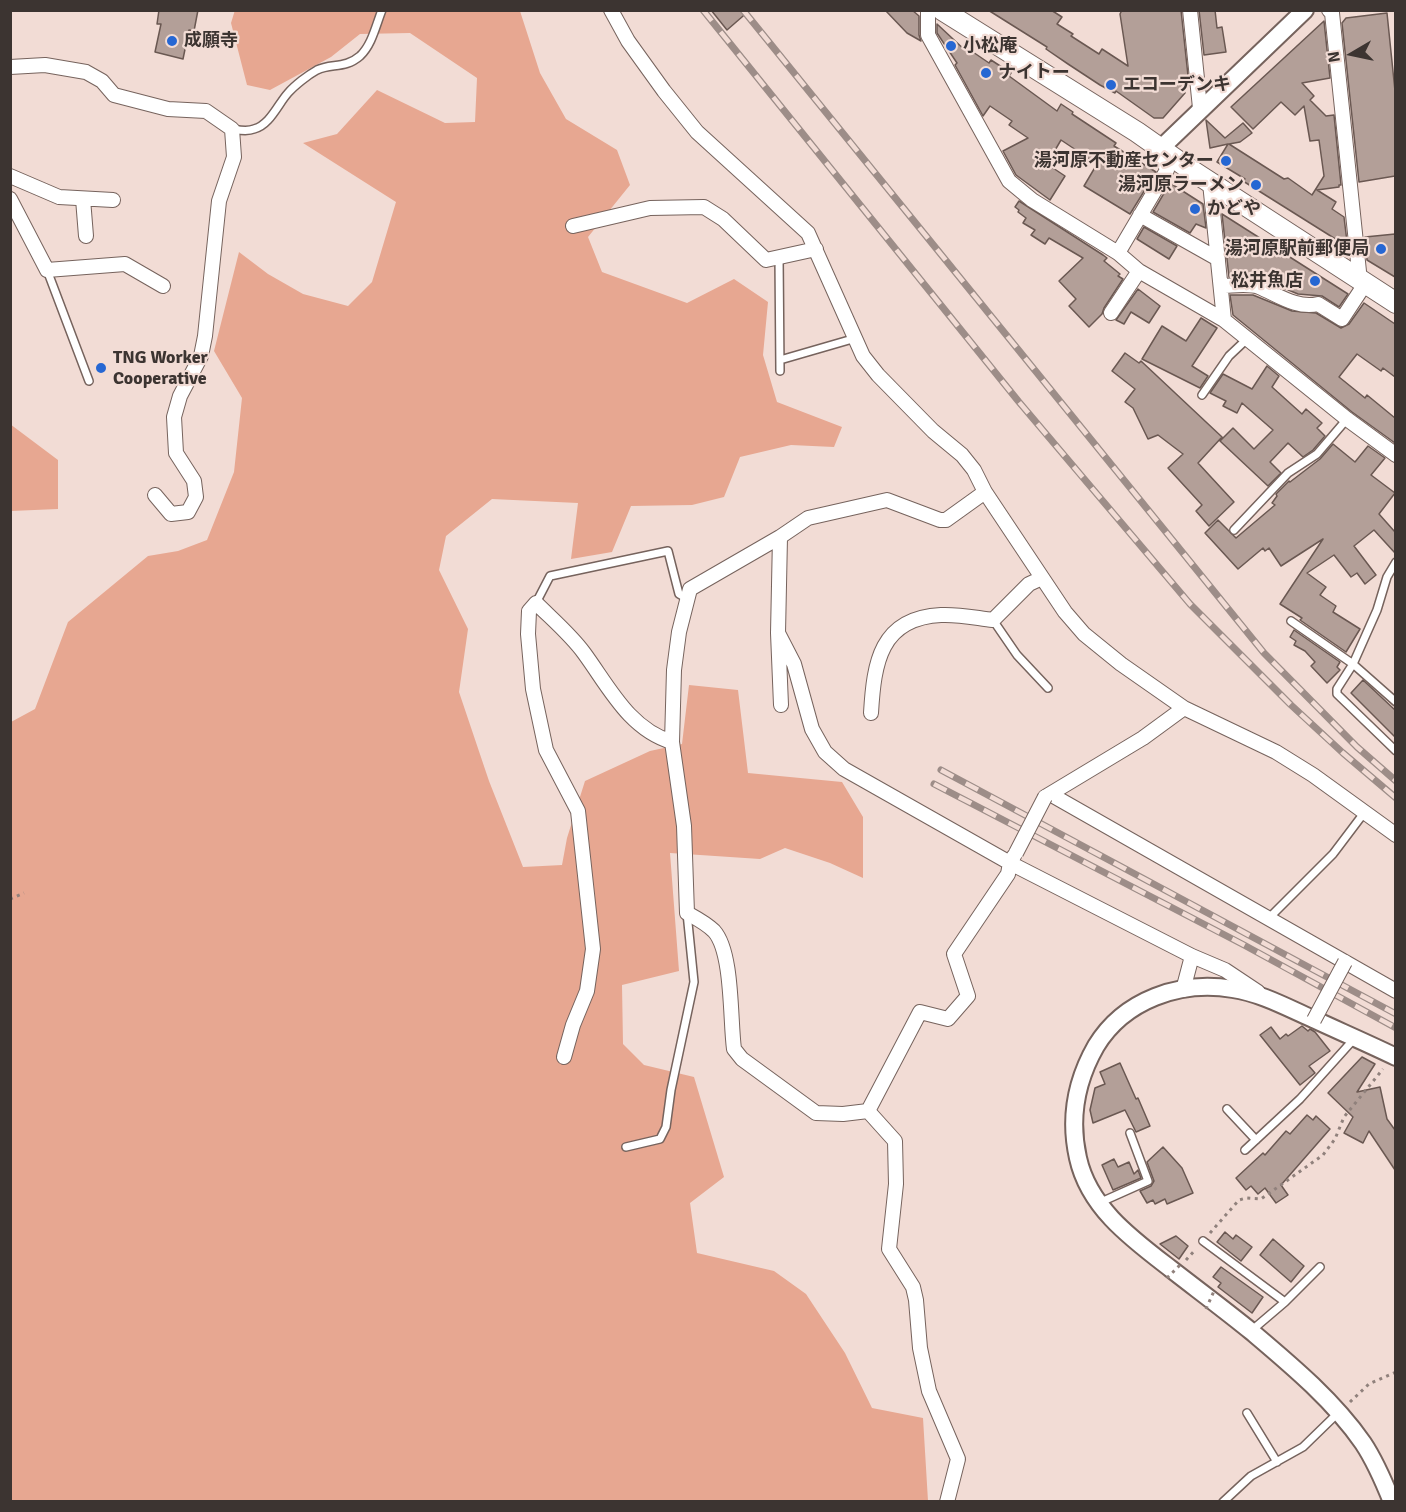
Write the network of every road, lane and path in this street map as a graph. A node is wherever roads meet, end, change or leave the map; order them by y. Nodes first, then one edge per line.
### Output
1 (382, 10) edge
2 (611, 10) edge
3 (928, 10) edge
4 (942, 10) edge
5 (1190, 10) edge
6 (1305, 10) edge
7 (1329, 10) edge
8 (10, 67) edge
9 (1200, 108) junction
10 (232, 129) junction
11 (1160, 148) junction
12 (10, 176) edge
13 (1210, 183) junction
14 (10, 199) edge
15 (83, 199) junction
16 (113, 200) dead end
17 (1140, 215) junction
18 (573, 225) dead end
19 (86, 236) dead end
20 (816, 249) junction
21 (1118, 253) junction
22 (779, 257) junction
23 (1218, 259) junction
24 (46, 270) junction
25 (1139, 271) junction
26 (1362, 283) junction
27 (163, 286) dead end
28 (1221, 286) junction
29 (1395, 303) edge
30 (1112, 313) dead end
31 (1224, 320) junction
32 (856, 338) junction
33 (1247, 339) junction
34 (780, 360) junction
35 (780, 371) dead end
36 (89, 381) dead end
37 (1202, 395) dead end
38 (1347, 419) junction
39 (1395, 455) edge
40 (985, 492) junction
41 (155, 495) dead end
42 (1234, 530) dead end
43 (780, 537) junction
44 (1395, 562) edge
45 (1042, 578) junction
46 (686, 598) junction
47 (536, 603) junction
48 (993, 620) junction
49 (1291, 621) dead end
50 (778, 633) junction
51 (1353, 664) junction
52 (1048, 688) dead end
53 (1395, 702) edge
54 (781, 705) dead end
55 (1184, 708) junction
56 (871, 713) dead end
57 (672, 742) junction
58 (1395, 751) edge
59 (1047, 795) junction
60 (1364, 813) junction
61 (1395, 835) edge
62 (1013, 858) junction
63 (24, 893) dead end
64 (10, 899) edge
65 (687, 913) junction
66 (1269, 919) junction
67 (1192, 956) junction
68 (1345, 962) junction
69 (1183, 990) junction
70 (1395, 991) edge
71 (1273, 1001) junction
72 (1314, 1020) junction
73 (1355, 1038) junction
74 (1395, 1056) edge
75 (564, 1057) dead end
76 (1227, 1109) dead end
77 (868, 1111) junction
78 (1130, 1133) dead end
79 (1256, 1140) junction
80 (626, 1146) dead end
81 (1245, 1150) dead end
82 (1098, 1203) junction
83 (1203, 1241) junction
84 (1320, 1267) dead end
85 (1167, 1278) dead end
86 (1214, 1292) dead end
87 (1284, 1302) junction
88 (1206, 1309) dead end
89 (1251, 1331) junction
90 (1395, 1372) edge
91 (1339, 1412) junction
92 (1247, 1413) dead end
93 (1277, 1462) junction
94 (947, 1502) edge
95 (1223, 1502) edge
96 (1392, 1502) edge

1 - 10 lane
2 - 20 street
3 - 21 street
4 - 11 main road
5 - 9 street
6 - 9 street
7 - 26 street
8 - 10 street
9 - 11 street
10 - 41 street
11 - 13 main road
11 - 17 street
12 - 15 street
13 - 23 street
13 - 26 main road
14 - 24 street
15 - 16 street
15 - 19 street
17 - 21 street
17 - 23 street
18 - 22 street
20 - 22 street
20 - 32 street
21 - 25 street
22 - 34 lane
23 - 28 street
24 - 27 street
24 - 36 lane
25 - 30 street
25 - 31 street
26 - 28 street
26 - 29 main road
28 - 31 street
31 - 33 street
32 - 34 lane
32 - 40 street
33 - 37 lane
33 - 38 street
34 - 35 lane
38 - 39 street
38 - 42 lane
40 - 43 street
40 - 45 street
43 - 46 street
43 - 50 street
44 - 51 lane
45 - 48 street
45 - 55 street
46 - 47 lane
46 - 57 street
47 - 57 street
47 - 75 street
48 - 52 lane
48 - 56 street
49 - 51 lane
50 - 54 street
50 - 62 street
51 - 53 lane
51 - 58 lane
55 - 59 street
55 - 60 street
57 - 65 street
59 - 62 street, bridge
59 - 66 street
60 - 61 street
60 - 66 lane
62 - 67 street
62 - 77 street
63 - 64 path
65 - 77 street
65 - 80 lane
66 - 68 street
67 - 69 street
67 - 71 street
68 - 70 street
68 - 72 street, bridge
69 - 71 street
69 - 82 street
71 - 72 street
72 - 73 street
73 - 74 street
73 - 79 lane
74 - 83 path
76 - 79 lane
77 - 94 street
78 - 82 lane
79 - 81 lane
82 - 89 street
83 - 85 path, bridge
83 - 87 lane
84 - 87 lane
86 - 88 path, bridge
87 - 89 lane
89 - 91 street
90 - 91 path
91 - 93 lane
91 - 96 street
92 - 93 lane
93 - 95 lane

